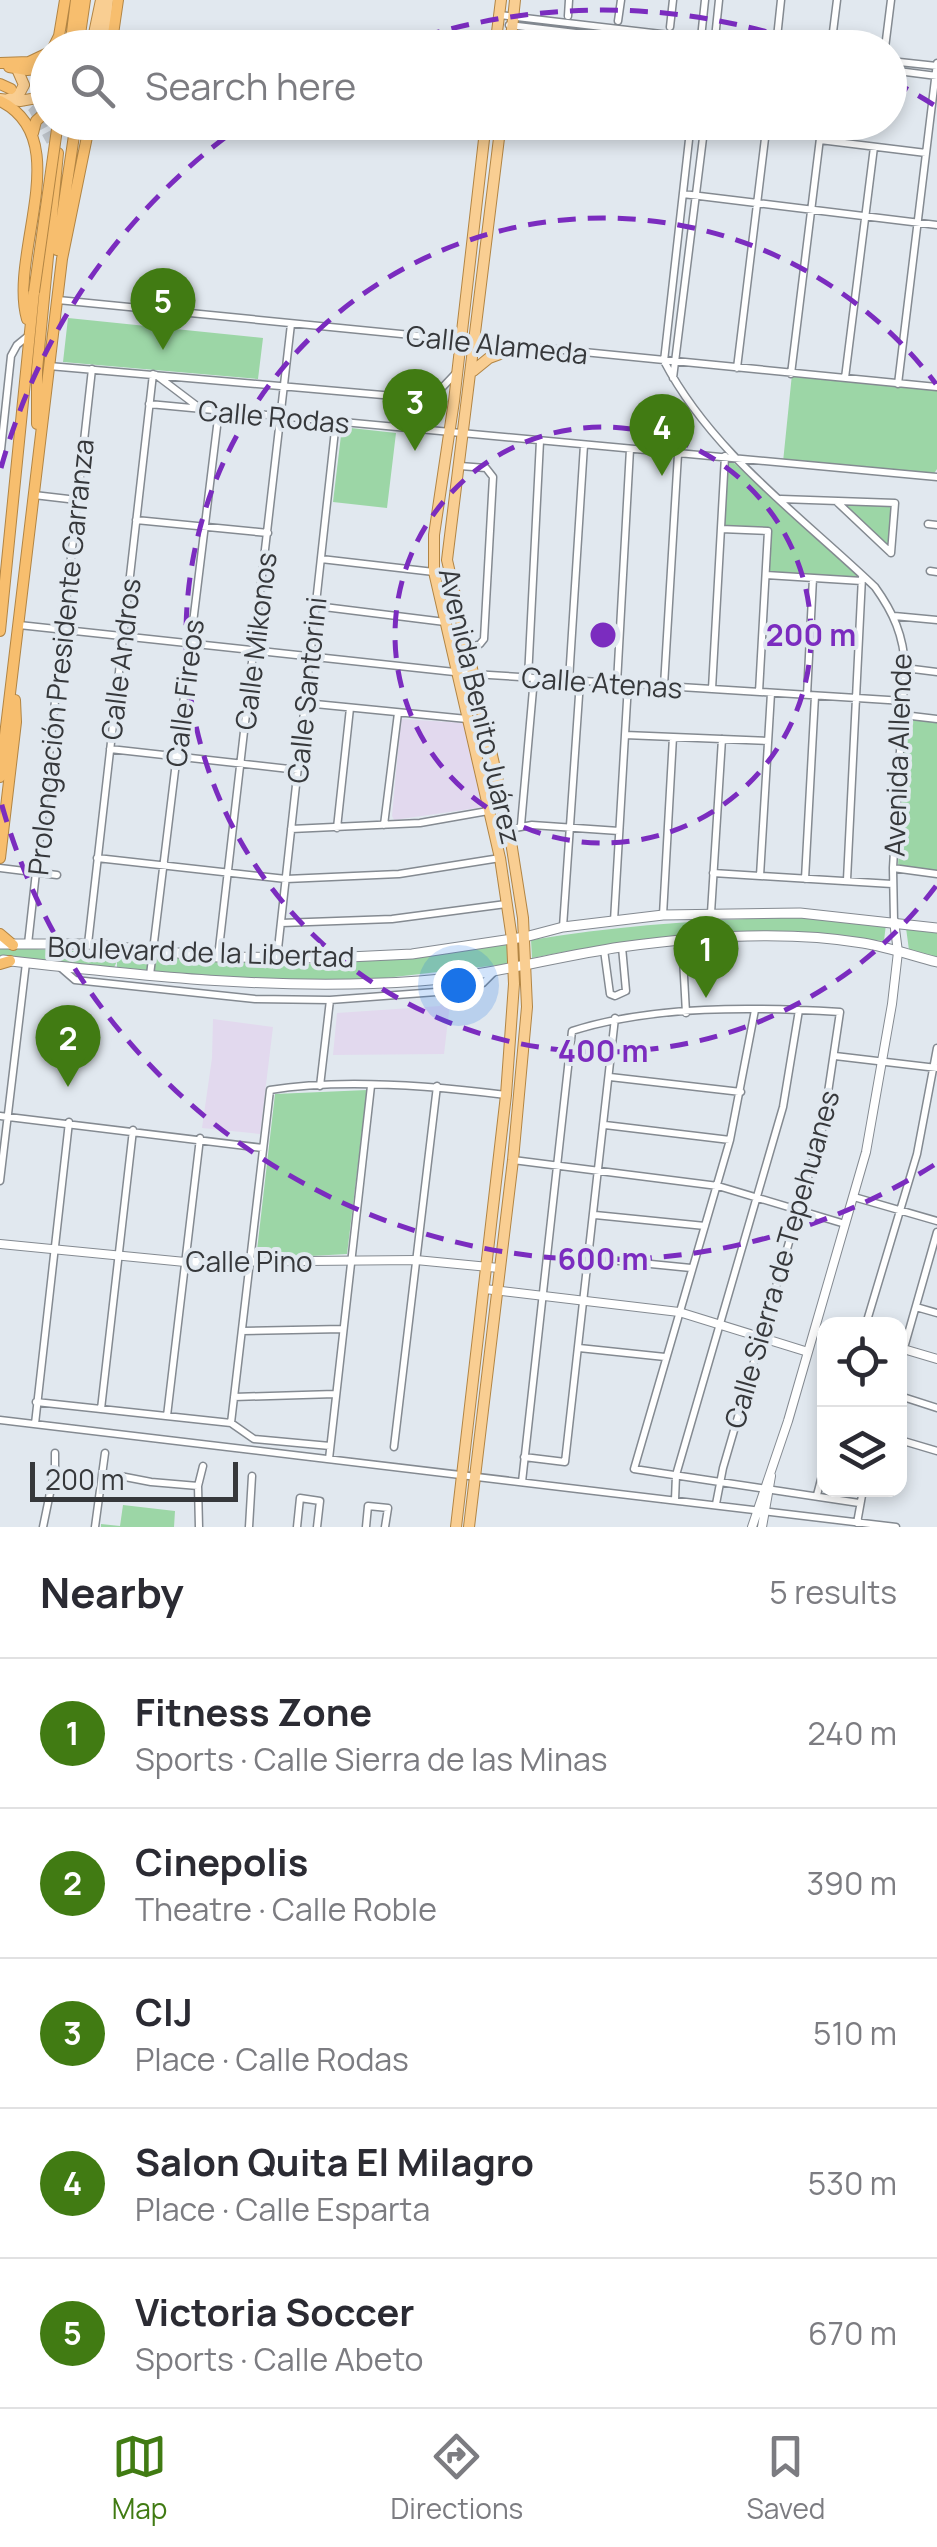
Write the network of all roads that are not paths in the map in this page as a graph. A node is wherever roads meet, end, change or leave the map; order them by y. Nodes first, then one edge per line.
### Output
1 (64, 0) edge
2 (76, 0) edge
3 (85, 0) edge
4 (104, 0) edge
5 (118, 0) edge
6 (501, 0) edge
7 (515, 0) edge
8 (569, 0) edge
9 (621, 0) edge
10 (673, 0) edge
11 (706, 0) edge
12 (719, 0) edge
13 (781, 0) edge
14 (836, 0) edge
15 (891, 0) edge
16 (568, 16) dead end
17 (498, 19) junction
18 (513, 21) junction
19 (618, 21) dead end
20 (670, 27) dead end
21 (61, 30) edge
22 (72, 30) edge
23 (81, 30) edge
24 (96, 30) edge
25 (103, 30) edge
26 (113, 30) edge
27 (497, 30) edge
28 (512, 30) edge
29 (578, 30) edge
30 (613, 30) edge
31 (702, 30) edge
32 (716, 30) edge
33 (780, 30) edge
34 (833, 30) edge
35 (887, 30) edge
36 (30, 62) edge
37 (907, 62) edge
38 (0, 64) edge
39 (937, 65) edge
40 (17, 69) junction
41 (30, 69) edge
42 (907, 72) edge
43 (936, 76) edge
44 (3, 94) edge
45 (30, 95) edge
46 (30, 128) edge
47 (35, 140) edge
48 (55, 140) tunnel mouth
49 (73, 140) edge
50 (87, 140) edge
51 (484, 140) edge
52 (499, 140) edge
53 (689, 140) edge
54 (703, 140) edge
55 (765, 140) edge
56 (820, 140) joint
57 (874, 146) junction
58 (926, 153) junction
59 (58, 154) tunnel mouth
60 (682, 194) junction
61 (696, 196) junction
62 (757, 203) junction
63 (811, 210) junction
64 (865, 216) junction
65 (918, 222) junction
66 (937, 225) edge
67 (56, 300) junction
68 (291, 324) junction
69 (29, 330) junction
70 (461, 340) junction
71 (475, 342) junction
72 (522, 346) junction
73 (49, 361) junction
74 (664, 361) junction
75 (676, 362) junction
76 (737, 368) junction
77 (92, 369) junction
78 (458, 370) junction
79 (154, 374) junction
80 (791, 374) junction
81 (471, 377) junction
82 (673, 378) junction
83 (844, 379) junction
84 (898, 384) junction
85 (285, 386) junction
86 (937, 387) edge
87 (149, 404) junction
88 (200, 408) junction
89 (219, 410) junction
90 (282, 416) junction
91 (336, 421) junction
92 (450, 432) junction
93 (462, 434) junction
94 (39, 440) junction
95 (540, 441) junction
96 (584, 445) junction
97 (726, 447) junction
98 (630, 449) junction
99 (678, 454) junction
100 (725, 458) junction
101 (0, 459) edge
102 (740, 459) junction
103 (458, 466) junction
104 (936, 475) edge
105 (34, 495) junction
106 (782, 499) junction
107 (78, 500) junction
108 (836, 501) junction
109 (6, 512) edge
110 (136, 520) junction
111 (205, 527) junction
112 (721, 528) junction
113 (268, 534) junction
114 (321, 559) junction
115 (434, 572) junction
116 (766, 574) junction
117 (813, 578) junction
118 (862, 578) junction
119 (316, 606) junction
120 (894, 616) junction
121 (937, 620) edge
122 (444, 622) junction
123 (19, 626) junction
124 (63, 630) junction
125 (0, 631) edge
126 (123, 637) junction
127 (190, 644) junction
128 (467, 648) junction
129 (254, 651) junction
130 (310, 657) junction
131 (905, 668) junction
132 (457, 672) junction
133 (937, 672) edge
134 (473, 674) junction
135 (531, 678) junction
136 (569, 680) junction
137 (580, 681) junction
138 (617, 683) junction
139 (628, 684) junction
140 (12, 686) junction
141 (664, 686) junction
142 (712, 689) junction
143 (759, 692) junction
144 (771, 693) junction
145 (811, 695) junction
146 (856, 698) junction
147 (904, 701) junction
148 (305, 704) junction
149 (350, 708) junction
150 (398, 712) junction
151 (903, 716) junction
152 (937, 719) edge
153 (469, 720) junction
154 (624, 735) junction
155 (673, 737) junction
156 (722, 739) junction
157 (768, 741) junction
158 (110, 748) junction
159 (177, 756) junction
160 (241, 764) junction
161 (298, 770) junction
162 (0, 777) edge
163 (489, 810) junction
164 (384, 826) junction
165 (515, 827) junction
166 (337, 828) junction
167 (570, 828) junction
168 (291, 829) junction
169 (619, 831) junction
170 (0, 858) edge
171 (98, 858) junction
172 (500, 858) junction
173 (164, 866) junction
174 (0, 868) edge
175 (893, 868) junction
176 (36, 872) junction
177 (228, 872) junction
178 (713, 873) junction
179 (937, 874) edge
180 (57, 875) dead end
181 (760, 876) junction
182 (286, 879) junction
183 (806, 879) junction
184 (848, 880) junction
185 (892, 884) junction
186 (508, 904) junction
187 (711, 913) junction
188 (663, 915) junction
189 (614, 921) junction
190 (894, 921) junction
191 (281, 923) junction
192 (563, 927) junction
193 (937, 928) edge
194 (0, 934) edge
195 (518, 938) junction
196 (682, 940) junction
197 (0, 944) edge
198 (88, 944) junction
199 (13, 945) junction
200 (28, 946) junction
201 (622, 947) junction
202 (604, 950) junction
203 (153, 951) junction
204 (898, 952) junction
205 (218, 957) junction
206 (277, 958) junction
207 (3, 962) edge
208 (26, 962) junction
209 (937, 962) edge
210 (527, 965) junction
211 (59, 966) junction
212 (514, 968) junction
213 (494, 972) junction
214 (150, 975) junction
215 (330, 1000) junction
216 (755, 1010) junction
217 (799, 1010) junction
218 (686, 1013) junction
219 (615, 1018) junction
220 (937, 1048) edge
221 (835, 1056) junction
222 (884, 1060) junction
223 (936, 1068) edge
224 (610, 1077) junction
225 (320, 1086) junction
226 (371, 1086) junction
227 (437, 1086) junction
228 (741, 1092) junction
229 (506, 1095) junction
230 (3, 1117) edge
231 (69, 1122) junction
232 (605, 1125) junction
233 (133, 1130) junction
234 (200, 1138) junction
235 (730, 1140) junction
236 (264, 1148) junction
237 (513, 1160) junction
238 (557, 1166) junction
239 (600, 1171) junction
240 (0, 1182) edge
241 (718, 1186) junction
242 (757, 1197) junction
243 (854, 1197) junction
244 (798, 1210) junction
245 (901, 1211) junction
246 (594, 1215) junction
247 (937, 1221) edge
248 (844, 1224) junction
249 (704, 1226) junction
250 (937, 1232) edge
251 (0, 1244) edge
252 (54, 1250) junction
253 (118, 1256) junction
254 (590, 1258) junction
255 (351, 1260) junction
256 (416, 1260) junction
257 (185, 1262) junction
258 (250, 1262) junction
259 (933, 1265) edge
260 (493, 1268) junction
261 (691, 1268) junction
262 (490, 1290) junction
263 (542, 1297) junction
264 (584, 1303) junction
265 (916, 1307) junction
266 (679, 1312) junction
267 (937, 1313) edge
268 (822, 1317) edge
269 (868, 1317) edge
270 (719, 1324) junction
271 (342, 1329) junction
272 (242, 1331) junction
273 (817, 1332) edge
274 (907, 1334) edge
275 (761, 1337) junction
276 (579, 1348) junction
277 (907, 1350) edge
278 (808, 1352) junction
279 (665, 1357) junction
280 (937, 1359) edge
281 (335, 1394) junction
282 (234, 1397) junction
283 (907, 1398) edge
284 (36, 1402) junction
285 (937, 1408) edge
286 (101, 1409) junction
287 (166, 1416) junction
288 (0, 1420) edge
289 (231, 1423) junction
290 (35, 1424) junction
291 (907, 1442) edge
292 (330, 1446) junction
293 (394, 1448) dead end
294 (54, 1452) dead end
295 (937, 1452) edge
296 (105, 1453) dead end
297 (524, 1456) junction
298 (329, 1459) junction
299 (203, 1466) dead end
300 (676, 1475) junction
301 (252, 1476) dead end
302 (469, 1476) junction
303 (102, 1478) junction
304 (522, 1482) junction
305 (720, 1482) junction
306 (198, 1486) junction
307 (767, 1489) junction
308 (817, 1495) edge
309 (828, 1497) edge
310 (861, 1497) edge
311 (675, 1500) junction
312 (860, 1503) junction
313 (716, 1504) junction
314 (762, 1510) junction
315 (857, 1522) junction
316 (43, 1527) edge
317 (95, 1527) edge
318 (200, 1527) edge
319 (249, 1527) edge
320 (297, 1527) edge
321 (317, 1527) edge
322 (366, 1527) edge
323 (386, 1527) edge
324 (456, 1527) edge
325 (469, 1527) edge
326 (752, 1527) edge
327 (762, 1527) edge
328 (896, 1527) edge

1 - 21 highway
2 - 22 highway
3 - 23 highway
4 - 24 main road
4 - 25 main road
5 - 26 highway
6 - 17 main road
7 - 18 main road
8 - 16 street
9 - 19 street
10 - 20 street
11 - 31 street
12 - 32 street
13 - 33 street
14 - 34 street
15 - 35 street
17 - 18 street
17 - 27 main road
18 - 28 main road
18 - 29 street
18 - 30 street
36 - 38 highway
37 - 39 street
38 - 40 highway
39 - 43 street
40 - 41 highway
40 - 44 main road
42 - 43 street
43 - 58 street
44 - 45 main road
44 - 46 highway
47 - 69 highway
48 - 69 highway, bridge
49 - 73 highway
50 - 67 highway
51 - 70 main road, Avenida Benito Juárez
52 - 71 main road, Avenida Benito Juárez
53 - 60 street
54 - 61 street
55 - 62 street
56 - 57 street
56 - 63 street
57 - 58 street
57 - 64 street
58 - 65 street
59 - 94 highway
60 - 61 street
60 - 74 street
61 - 62 street
61 - 75 street
62 - 63 street
62 - 76 street
63 - 64 street
63 - 80 street
64 - 65 street
64 - 83 street
65 - 66 street
65 - 84 street
67 - 68 street, Calle Alameda
67 - 73 highway
68 - 70 street, Calle Alameda
68 - 85 street, Calle Mikonos
69 - 101 street
69 - 109 highway
70 - 71 street, Calle Alameda
70 - 78 main road, Avenida Benito Juárez
71 - 72 street, Calle Alameda
71 - 81 main road, Avenida Benito Juárez
72 - 74 street, Calle Alameda
72 - 81 main road
73 - 77 street
73 - 94 highway
74 - 75 street, Calle Alameda
74 - 82 street, Avenida Allende
75 - 76 street, Calle Alameda
75 - 82 street
76 - 80 street, Calle Alameda
77 - 79 street
77 - 107 street, Prolongación Presidente Carranza
78 - 85 street
78 - 92 main road, Avenida Benito Juárez
79 - 85 street
79 - 87 street, Calle Andros
79 - 88 street
80 - 83 street, Calle Alameda
81 - 93 main road, Avenida Benito Juárez
82 - 97 street, Avenida Allende
83 - 84 street, Calle Alameda
84 - 86 street, Calle Alameda
85 - 90 street, Calle Mikonos
87 - 88 street, Calle Rodas
87 - 110 street, Calle Andros
88 - 89 street, Calle Rodas
89 - 90 street, Calle Rodas
89 - 111 street, Calle Fireos
90 - 91 street, Calle Rodas
90 - 113 street, Calle Mikonos
91 - 92 street, Calle Rodas
91 - 114 street, Calle Santorini
92 - 93 street, Calle Rodas
92 - 115 main road, Avenida Benito Juárez
93 - 95 street, Calle Rodas
93 - 103 main road, Avenida Benito Juárez
94 - 105 highway
95 - 96 street, Calle Rodas
95 - 135 street
96 - 98 street, Calle Rodas
96 - 136 street
97 - 100 street
97 - 102 street, Avenida Allende
98 - 99 street, Calle Rodas
98 - 138 street
99 - 100 street, Calle Rodas
99 - 141 street
100 - 102 street, Calle Rodas
100 - 112 street
102 - 104 street, Calle Rodas
102 - 106 street, Avenida Allende
103 - 128 main road, Avenida Benito Juárez
103 - 128 street
105 - 107 street
105 - 123 highway
106 - 108 street
106 - 118 street, Avenida Allende
107 - 124 street, Prolongación Presidente Carranza
108 - 108 street
109 - 125 highway
110 - 111 street
110 - 126 street, Calle Andros
111 - 113 street
111 - 127 street, Calle Fireos
112 - 116 street
112 - 142 street
113 - 129 street, Calle Mikonos
114 - 115 street
114 - 119 street, Calle Santorini
115 - 122 main road, Avenida Benito Juárez
116 - 117 street
116 - 143 street
117 - 118 street
117 - 145 street
118 - 120 street, Avenida Allende
118 - 146 street
119 - 122 street
119 - 130 street, Calle Santorini
120 - 121 street
120 - 131 street, Avenida Allende
122 - 132 main road, Avenida Benito Juárez
123 - 124 street, Calle Atenas
123 - 140 highway
124 - 126 street, Calle Atenas
124 - 176 street, Prolongación Presidente Carranza
126 - 127 street, Calle Atenas
126 - 158 street, Calle Andros
127 - 129 street, Calle Atenas
127 - 159 street, Calle Fireos
128 - 134 main road, Avenida Benito Juárez
129 - 130 street, Calle Atenas
129 - 160 street, Calle Mikonos
130 - 132 street, Calle Atenas
130 - 148 street, Calle Santorini
131 - 133 street
131 - 147 street, Avenida Allende
132 - 134 street, Calle Atenas
132 - 153 main road, Avenida Benito Juárez
134 - 135 street, Calle Atenas
134 - 165 main road, Avenida Benito Juárez
135 - 136 street, Calle Atenas
135 - 165 street
136 - 137 street, Calle Atenas
137 - 138 street, Calle Atenas
137 - 167 street
138 - 139 street, Calle Atenas
139 - 141 street, Calle Atenas
139 - 154 street
140 - 162 highway
140 - 170 highway
141 - 142 street, Calle Atenas
142 - 143 street, Calle Atenas
143 - 144 street, Calle Atenas
144 - 145 street, Calle Atenas
144 - 157 street
145 - 146 street, Calle Atenas
145 - 183 street
146 - 147 street, Calle Atenas
146 - 184 street
147 - 151 street, Avenida Allende
148 - 149 street
148 - 161 street, Calle Santorini
149 - 150 street
149 - 166 street
150 - 153 street
150 - 164 street
151 - 152 street
151 - 175 street, Avenida Allende
153 - 163 main road, Avenida Benito Juárez
154 - 155 street
154 - 169 street
155 - 156 street
155 - 188 street
156 - 157 street
156 - 178 street
157 - 181 street
158 - 159 street
158 - 171 street, Calle Andros
159 - 160 street
159 - 173 street, Calle Fireos
160 - 161 street
160 - 177 street, Calle Mikonos
161 - 168 street, Calle Santorini
163 - 164 street
163 - 172 main road, Avenida Benito Juárez
164 - 166 street
165 - 167 street
165 - 195 main road, Avenida Benito Juárez
166 - 168 street
167 - 169 street
167 - 192 street
168 - 182 street, Calle Santorini
169 - 189 street
171 - 173 street
171 - 198 street, Calle Andros
172 - 182 street
172 - 186 main road, Avenida Benito Juárez
173 - 177 street
173 - 203 street, Calle Fireos
174 - 176 street
175 - 179 street
175 - 185 street, Avenida Allende
176 - 180 street
176 - 200 street, Prolongación Presidente Carranza
177 - 182 street
177 - 205 street, Calle Mikonos
178 - 181 street
178 - 187 street
181 - 183 street
182 - 191 street, Calle Santorini
183 - 184 street
184 - 185 street
185 - 190 street, Avenida Allende
186 - 191 street
186 - 195 main road, Avenida Benito Juárez
187 - 188 main road, Boulevard de la Libertad
187 - 190 main road, Boulevard de la Libertad
188 - 189 main road, Boulevard de la Libertad
189 - 192 main road, Boulevard de la Libertad
190 - 193 main road, Boulevard de la Libertad
190 - 204 street
191 - 206 street, Calle Santorini
192 - 195 main road, Boulevard de la Libertad
194 - 199 highway
195 - 206 main road, Boulevard de la Libertad
195 - 210 main road, Avenida Benito Juárez
195 - 212 main road, Avenida Benito Juárez
196 - 201 main road, Boulevard de la Libertad
196 - 204 main road, Boulevard de la Libertad
196 - 218 street
197 - 199 main road, Boulevard de la Libertad
198 - 200 main road, Boulevard de la Libertad
198 - 203 main road, Boulevard de la Libertad
199 - 200 main road, Boulevard de la Libertad
201 - 202 main road, Boulevard de la Libertad
201 - 202 street
202 - 210 main road, Boulevard de la Libertad
203 - 205 main road, Boulevard de la Libertad
203 - 214 street, Calle Fireos
204 - 209 main road, Boulevard de la Libertad
204 - 222 street
205 - 206 main road, Boulevard de la Libertad
207 - 208 main road, Boulevard de la Libertad
208 - 211 main road, Boulevard de la Libertad
208 - 230 street
210 - 212 main road, Boulevard de la Libertad
210 - 237 main road, Avenida Benito Juárez
211 - 214 main road, Boulevard de la Libertad
211 - 215 street
212 - 213 main road, Boulevard de la Libertad
212 - 229 main road, Avenida Benito Juárez
213 - 214 main road, Boulevard de la Libertad
213 - 215 street
215 - 225 street
216 - 217 street
216 - 218 street
216 - 228 street
217 - 221 street, Calle Sierra de Tepehuanes
217 - 242 street
218 - 219 street
219 - 224 street
219 - 238 street
220 - 223 street
221 - 222 street
221 - 244 street, Calle Sierra de Tepehuanes
222 - 223 street
222 - 243 street
223 - 245 street
224 - 228 street
224 - 232 street
225 - 226 street
225 - 236 street
226 - 227 street
226 - 255 street
227 - 229 street
227 - 256 street
228 - 235 street
229 - 260 main road, Avenida Benito Juárez
230 - 231 street
230 - 240 street
231 - 233 street
231 - 252 street
232 - 235 street
232 - 239 street
233 - 234 street
233 - 253 street
234 - 236 street
234 - 257 street
235 - 241 street
236 - 258 street
237 - 238 street
237 - 260 main road, Avenida Benito Juárez
238 - 239 street
238 - 263 street
239 - 241 street
239 - 246 street
241 - 242 street
241 - 249 street
242 - 244 street
242 - 270 street
243 - 245 street
243 - 248 street
244 - 248 street
244 - 275 street, Calle Sierra de Tepehuanes
245 - 247 street
245 - 269 street
246 - 249 street
246 - 254 street
248 - 268 street
249 - 261 street
250 - 259 street
251 - 252 street, Calle Pino
252 - 253 street, Calle Pino
252 - 284 street
253 - 257 street, Calle Pino
253 - 286 street
254 - 261 street
254 - 264 street
255 - 256 street, Calle Pino
255 - 258 street, Calle Pino
255 - 271 street
256 - 260 street, Calle Pino
256 - 293 street
257 - 258 street, Calle Pino
257 - 287 street
258 - 272 street
259 - 265 street
260 - 262 main road, Avenida Benito Juárez
261 - 266 street
262 - 263 street
262 - 302 main road, Avenida Benito Juárez
263 - 264 street
263 - 297 street
264 - 266 street
264 - 276 street
265 - 267 street
265 - 274 street
266 - 270 street
266 - 279 street
270 - 275 street
270 - 300 street
271 - 272 street
271 - 281 street
272 - 282 street
273 - 278 street
275 - 278 street
275 - 305 street, Calle Sierra de Tepehuanes
276 - 279 street
276 - 297 street
277 - 280 street
278 - 307 street
279 - 300 street
281 - 282 street
281 - 292 street
282 - 289 street
283 - 285 street
284 - 286 street
284 - 290 street
286 - 287 street
287 - 289 street
288 - 290 street
289 - 292 street
290 - 298 street
291 - 295 street
292 - 298 street
294 - 316 street
296 - 303 street
297 - 304 street
298 - 302 street
299 - 306 street
300 - 305 street
300 - 311 street
301 - 319 street
302 - 304 street
302 - 324 main road
302 - 325 main road
303 - 306 street
303 - 317 street
304 - 311 street
305 - 307 street
305 - 313 street, Calle Sierra de Tepehuanes
306 - 318 street
307 - 308 street
307 - 314 street
309 - 312 street
310 - 312 street
311 - 313 street
312 - 315 street
313 - 314 street
314 - 315 street
314 - 326 street
314 - 327 street
315 - 328 street
320 - 321 street
322 - 323 street

